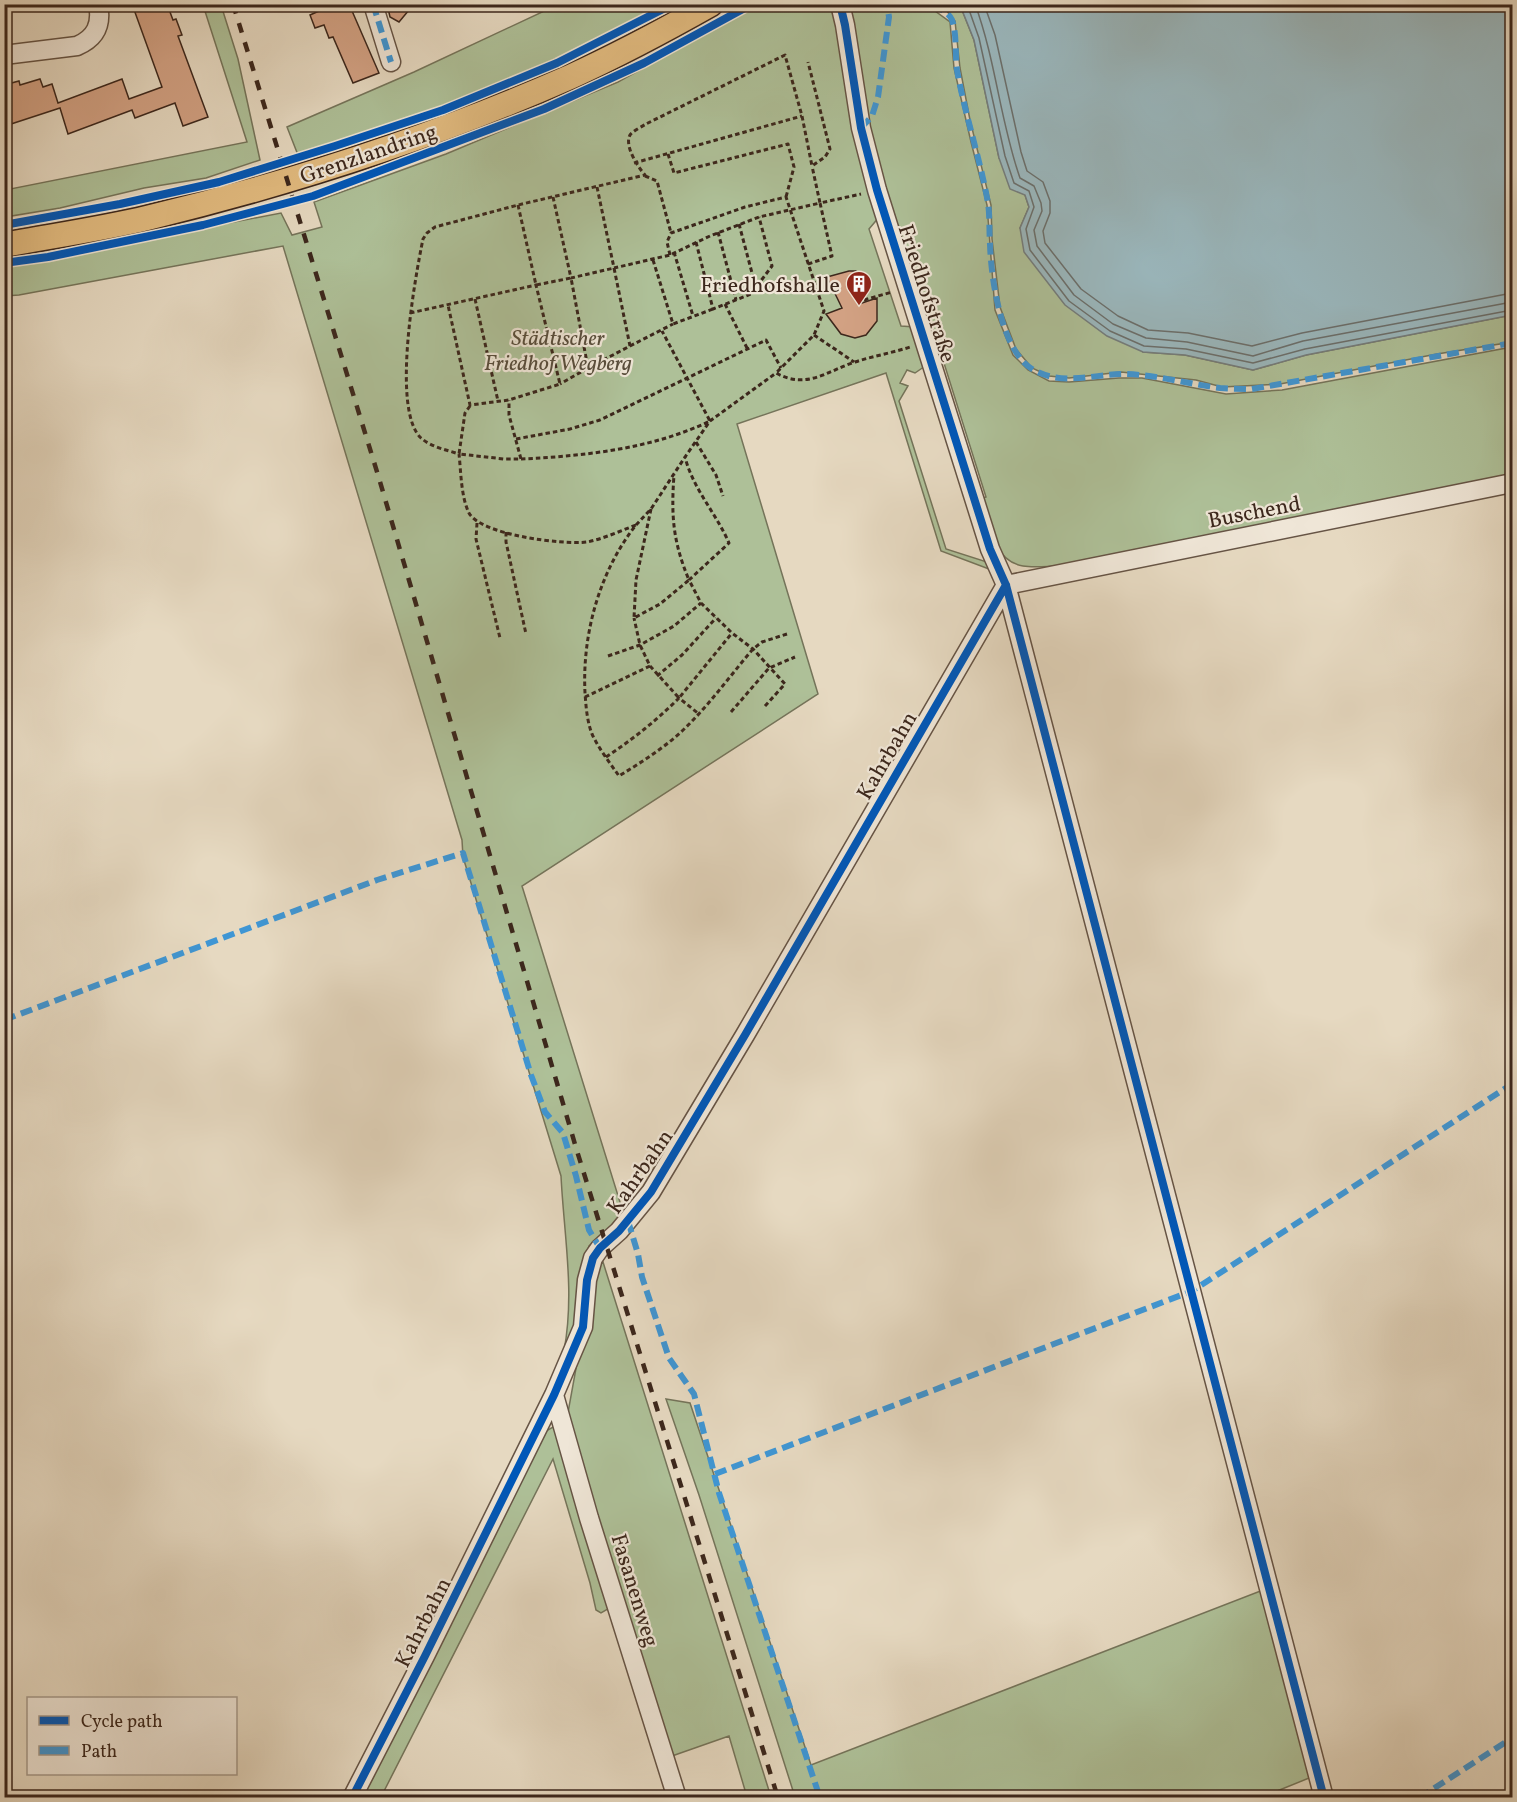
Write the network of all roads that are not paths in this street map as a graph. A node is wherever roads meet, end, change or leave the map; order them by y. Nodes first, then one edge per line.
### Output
1 (98, 4) edge
2 (373, 4) edge
3 (711, 4) edge
4 (840, 4) edge
5 (4, 55) edge
6 (391, 62) dead end
7 (4, 245) edge
8 (1512, 483) edge
9 (1006, 585) junction
10 (554, 1395) junction
11 (352, 1797) edge
12 (677, 1797) edge
13 (1324, 1797) edge

1 - 5 street
2 - 6 street
3 - 7 main road, Grenzlandring
4 - 9 street, Friedhofstraße
8 - 9 street, Buschend
9 - 10 street, Kahrbahn
9 - 13 street, Friedhofstraße
10 - 11 street, Kahrbahn
10 - 12 street, Fasanenweg

